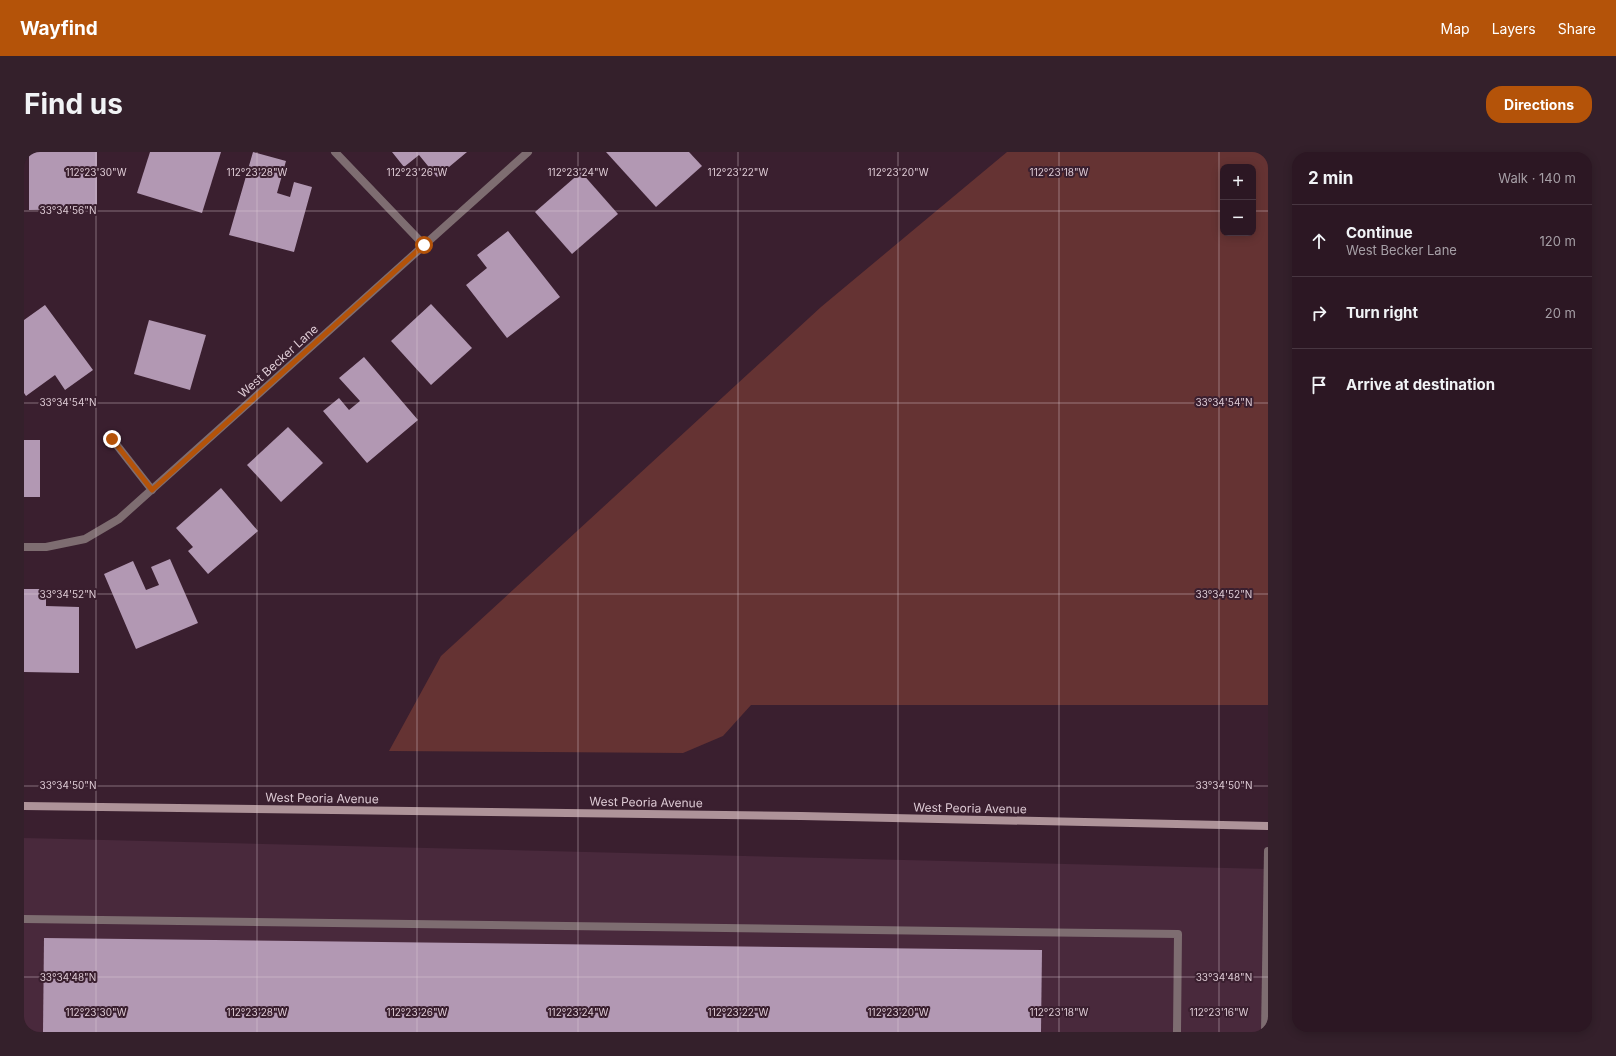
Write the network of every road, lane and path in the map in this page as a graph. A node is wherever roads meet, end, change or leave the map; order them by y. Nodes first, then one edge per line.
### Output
1 (335, 152) edge
2 (528, 152) edge
3 (424, 245) junction
4 (112, 439) dead end
5 (152, 490) junction
6 (24, 547) edge
7 (24, 806) edge
8 (1268, 826) edge
9 (1268, 852) edge
10 (24, 919) edge
11 (1177, 1032) edge
12 (1265, 1032) edge

1 - 3 street
2 - 3 street, West Becker Lane
3 - 5 street, West Becker Lane
4 - 5 street
5 - 6 street, West Becker Lane
7 - 8 main road, West Peoria Avenue
9 - 12 street
10 - 11 street

